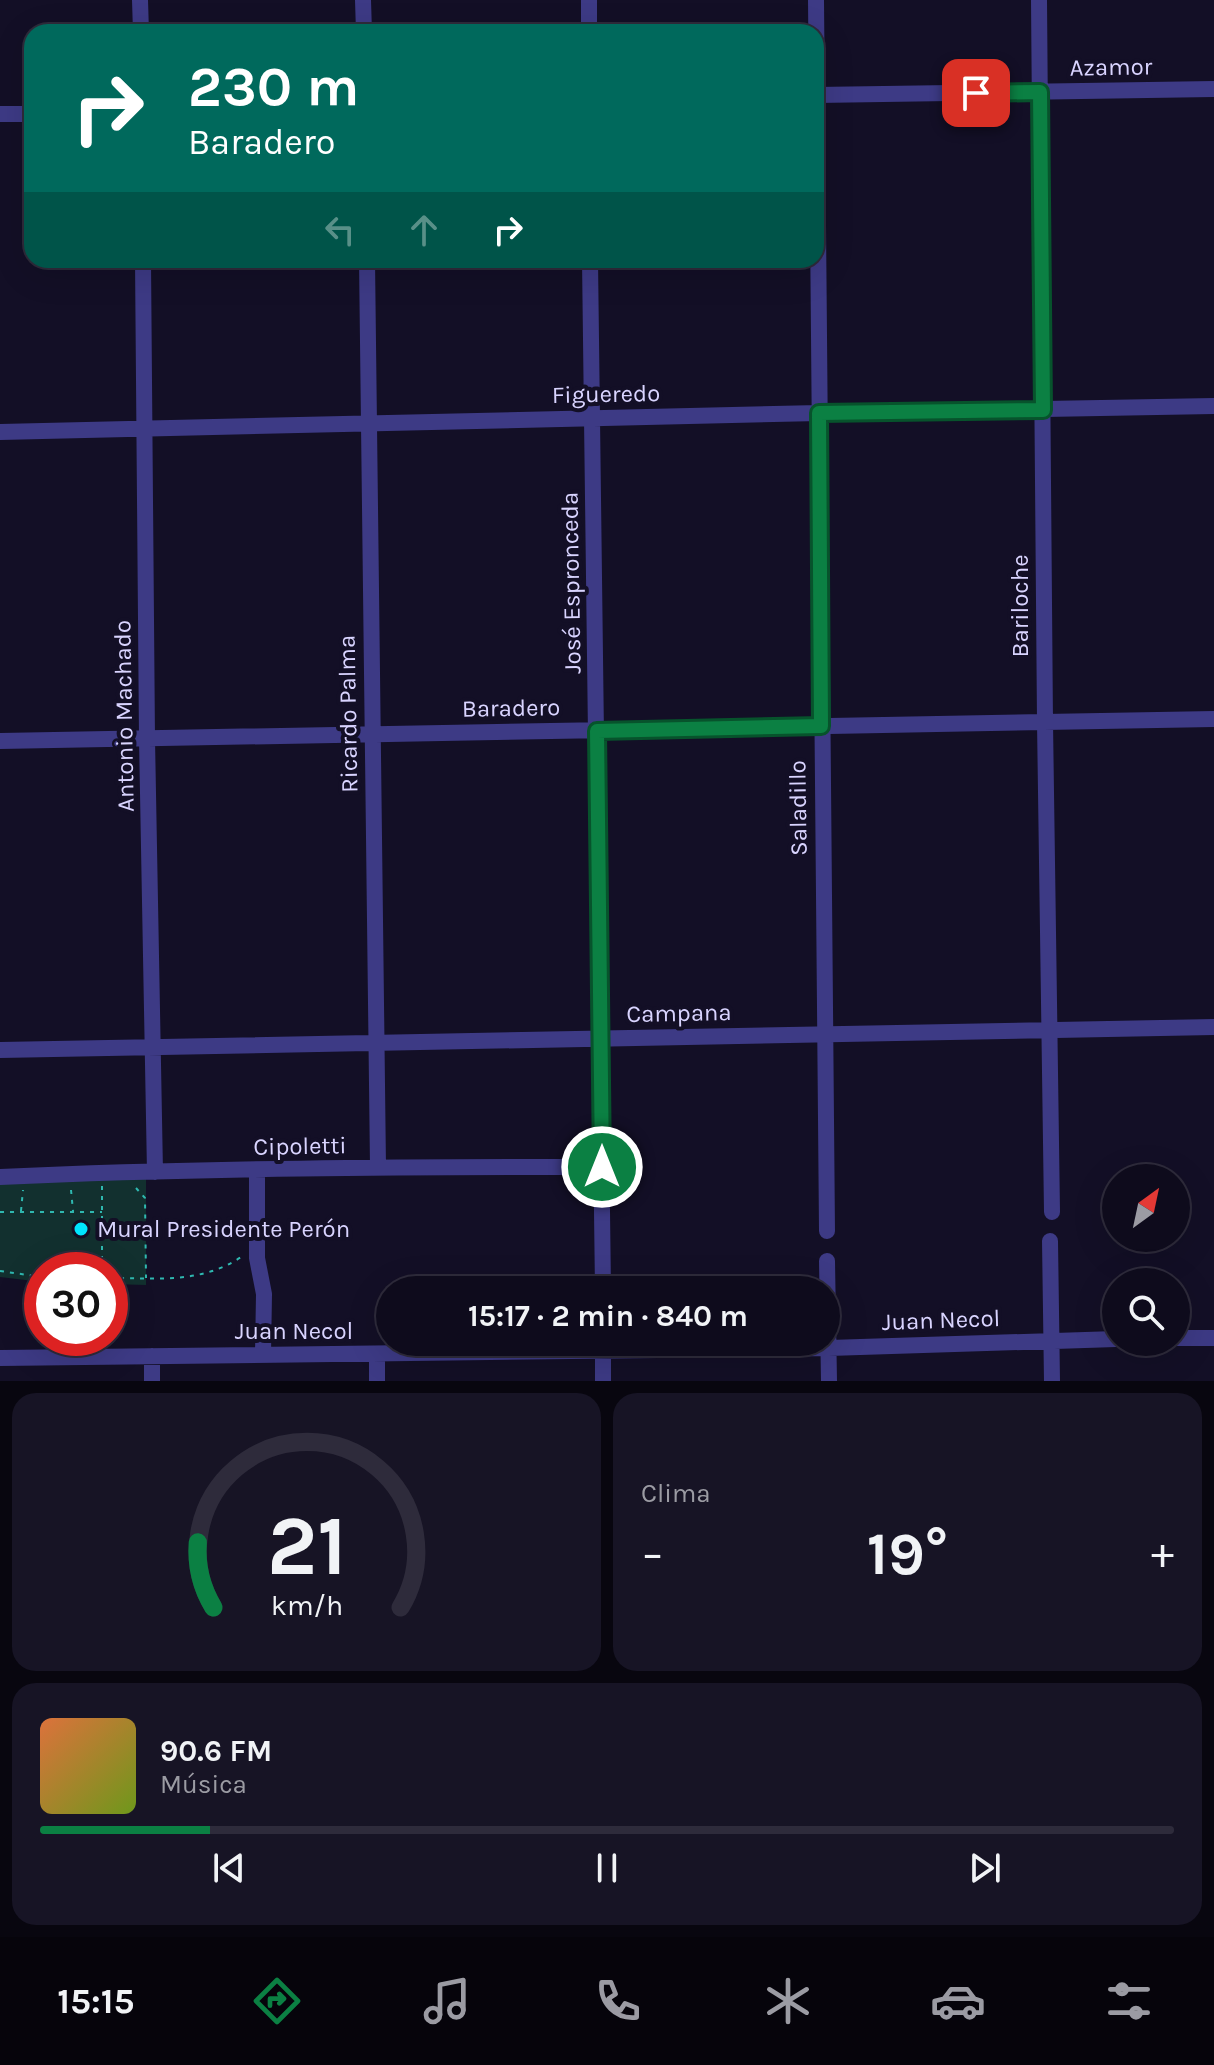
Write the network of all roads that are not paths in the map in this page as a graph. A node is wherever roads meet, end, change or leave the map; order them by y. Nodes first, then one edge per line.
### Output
1 (140, 0) edge
2 (363, 0) edge
3 (589, 0) edge
4 (816, 0) edge
5 (1039, 0) edge
6 (141, 24) edge
7 (364, 24) edge
8 (589, 24) edge
9 (816, 24) edge
10 (1214, 89) edge
11 (1040, 92) junction
12 (824, 94) edge
13 (0, 114) edge
14 (24, 114) edge
15 (143, 268) edge
16 (367, 268) edge
17 (590, 268) edge
18 (818, 268) edge
19 (1214, 406) edge
20 (1043, 410) junction
21 (819, 413) junction
22 (592, 419) junction
23 (370, 423) junction
24 (146, 429) junction
25 (0, 432) edge
26 (1214, 719) edge
27 (1045, 722) junction
28 (821, 726) junction
29 (597, 731) junction
30 (372, 734) junction
31 (147, 739) junction
32 (0, 741) edge
33 (1214, 1027) edge
34 (1049, 1030) junction
35 (825, 1034) junction
36 (601, 1038) junction
37 (378, 1043) junction
38 (152, 1047) junction
39 (0, 1050) edge
40 (378, 1167) junction
41 (602, 1167) junction
42 (257, 1171) junction
43 (155, 1172) junction
44 (0, 1177) edge
45 (1052, 1212) dead end
46 (827, 1231) dead end
47 (1050, 1241) dead end
48 (827, 1261) dead end
49 (603, 1276) edge
50 (827, 1276) edge
51 (1190, 1338) edge
52 (1214, 1338) edge
53 (1102, 1339) edge
54 (1052, 1340) junction
55 (840, 1348) edge
56 (263, 1354) junction
57 (376, 1354) edge
58 (152, 1356) junction
59 (377, 1356) edge
60 (603, 1356) edge
61 (829, 1356) edge
62 (0, 1358) edge
63 (152, 1381) edge
64 (377, 1381) edge
65 (603, 1381) edge
66 (829, 1381) edge
67 (1052, 1381) edge

1 - 6 street
2 - 7 street
3 - 8 street
4 - 9 street, Saladillo
5 - 11 street, Bariloche
10 - 11 street, Azamor
11 - 12 street, Azamor
11 - 20 street, Bariloche
13 - 14 street
15 - 24 street, Antonio Machado
16 - 23 street, Ricardo Palma
17 - 22 street, José Espronceda
18 - 21 street, Saladillo
19 - 20 street, Figueredo
20 - 21 street, Figueredo
20 - 27 street, Bariloche
21 - 22 street, Figueredo
21 - 28 street, Saladillo
22 - 23 street, Figueredo
22 - 29 street, José Espronceda
23 - 24 street, Figueredo
23 - 30 street, Ricardo Palma
24 - 25 street, Figueredo
24 - 31 street, Antonio Machado
26 - 27 street, Baradero
27 - 28 street, Baradero
27 - 34 street, Bariloche
28 - 29 street, Baradero
28 - 35 street, Saladillo
29 - 30 street, Baradero
29 - 36 street, José Espronceda
30 - 31 street, Baradero
30 - 37 street, Ricardo Palma
31 - 32 street, Baradero
31 - 38 street, Antonio Machado
33 - 34 street, Campana
34 - 35 street, Campana
34 - 45 street, Bariloche
35 - 36 street, Campana
35 - 46 street, Saladillo
36 - 37 street, Campana
36 - 41 street, José Espronceda
37 - 38 street, Campana
37 - 40 street, Ricardo Palma
38 - 39 street, Campana
38 - 43 street, Antonio Machado
40 - 41 street, Cipoletti
40 - 42 street, Cipoletti
41 - 49 street, José Espronceda
42 - 43 street, Cipoletti
42 - 56 street
43 - 44 street, Cipoletti
47 - 54 street
48 - 50 street
51 - 52 street
53 - 54 street, Juan Necol
54 - 55 street, Juan Necol
54 - 67 street
56 - 57 street, Juan Necol
56 - 58 street, Juan Necol
58 - 62 street, Juan Necol
58 - 63 street
59 - 64 street
60 - 65 street
61 - 66 street

